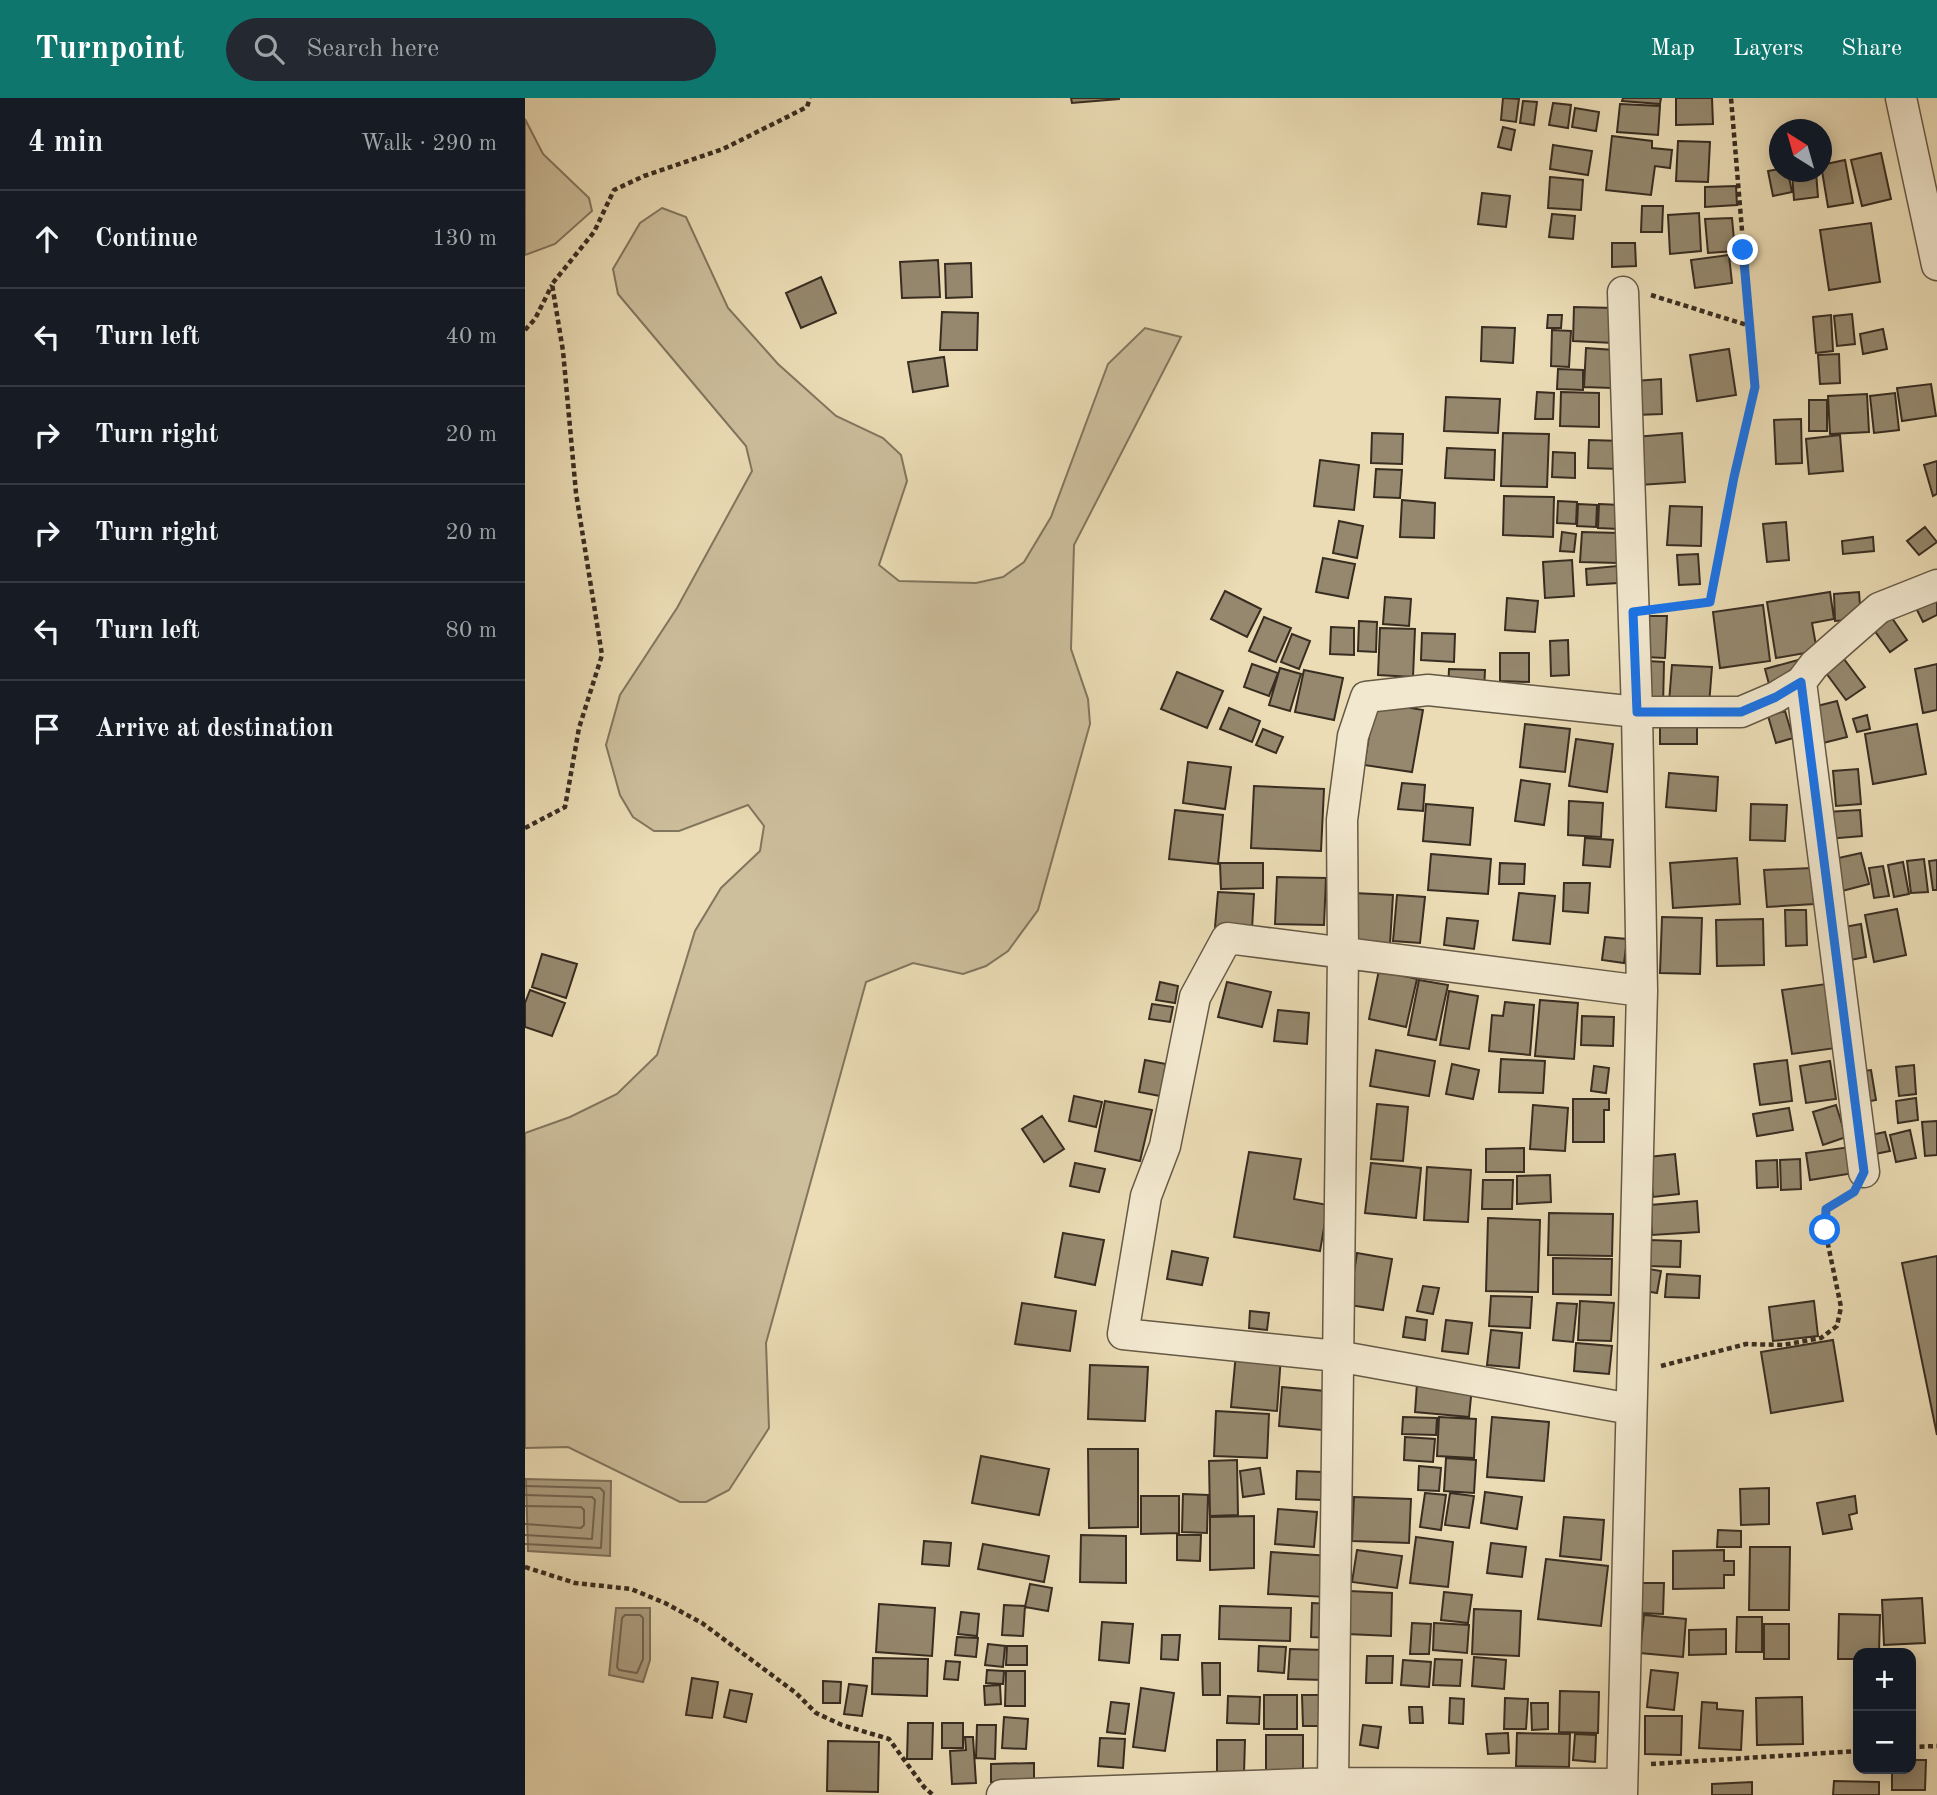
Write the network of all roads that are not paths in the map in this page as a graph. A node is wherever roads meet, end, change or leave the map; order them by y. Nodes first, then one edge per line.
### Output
1 (1901, 98) edge
2 (1937, 265) edge
3 (1623, 292) road end
4 (1937, 584) edge
5 (1801, 682) junction
6 (1637, 712) junction
7 (1343, 953) junction
8 (1642, 991) junction
9 (1864, 1172) road end
10 (1337, 1356) junction
11 (1630, 1409) junction
12 (1622, 1782) edge
13 (1333, 1783) junction
14 (1002, 1795) edge

1 - 2 street
3 - 6 street
4 - 5 street
5 - 6 street
5 - 9 street
6 - 7 street
6 - 8 street
7 - 8 street
7 - 10 street
7 - 10 street
8 - 11 street
10 - 11 street
10 - 13 street
11 - 12 street
12 - 13 street
13 - 14 street

